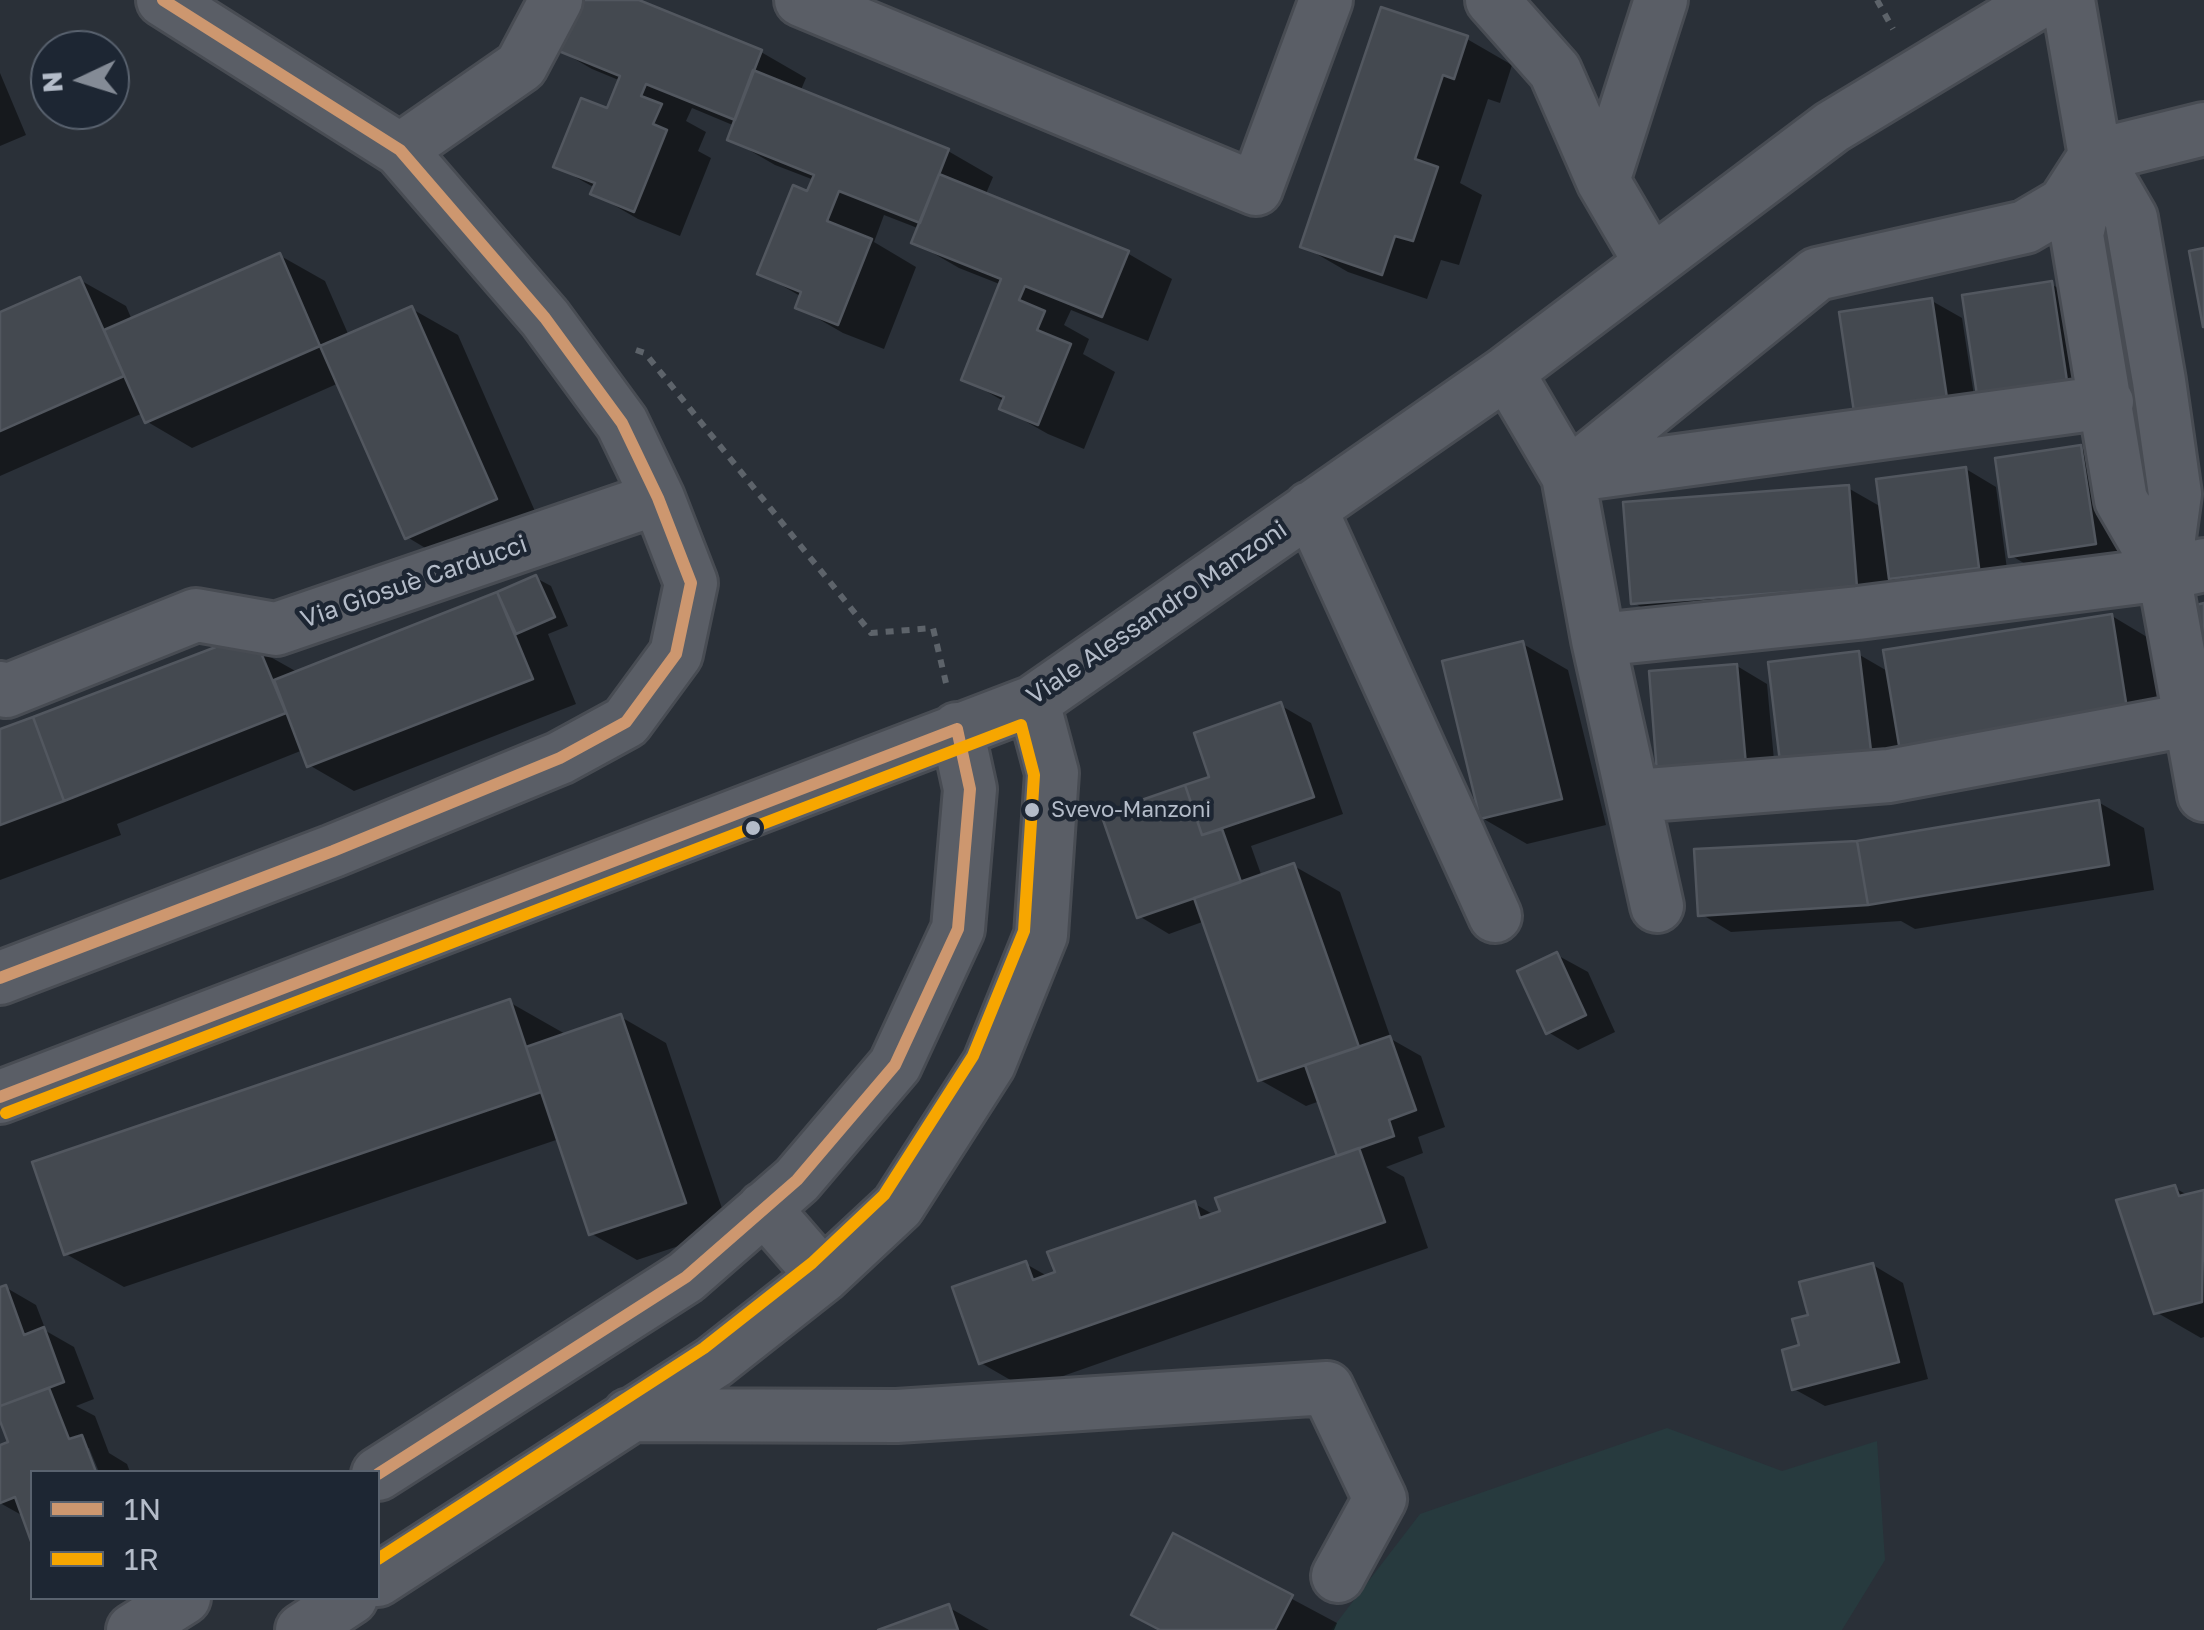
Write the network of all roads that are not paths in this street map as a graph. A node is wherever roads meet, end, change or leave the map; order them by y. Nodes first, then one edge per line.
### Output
1 (163, 0) edge
2 (556, 0) edge
3 (801, 0) edge
4 (1326, 0) edge
5 (1492, 0) edge
6 (1661, 0) edge
7 (2042, 0) edge
8 (2068, 0) edge
9 (2204, 129) edge
10 (400, 150) junction
11 (2095, 156) junction
12 (1603, 180) junction
13 (1651, 263) junction
14 (1507, 372) junction
15 (2182, 376) edge
16 (2107, 402) junction
17 (1568, 476) junction
18 (658, 498) junction
19 (1310, 508) junction
20 (2184, 569) edge
21 (1598, 640) junction
22 (0, 688) edge
23 (1033, 702) junction
24 (957, 729) junction
25 (2198, 759) edge
26 (1635, 796) junction
27 (1658, 906) dead end
28 (1495, 916) dead end
29 (0, 978) edge
30 (0, 1097) edge
31 (764, 1208) junction
32 (823, 1276) junction
33 (630, 1415) junction
34 (380, 1473) edge
35 (1338, 1576) dead end
36 (380, 1579) edge
37 (181, 1600) edge
38 (348, 1600) edge
39 (133, 1630) edge
40 (302, 1630) edge

1 - 10 street
2 - 10 street
3 - 4 street
5 - 12 street
6 - 12 street
7 - 13 street, Viale Alessandro Manzoni
8 - 11 street
9 - 11 street
10 - 18 street
11 - 15 street
11 - 16 street
11 - 17 street
12 - 13 street
13 - 14 street, Viale Alessandro Manzoni
14 - 17 street
14 - 19 street, Viale Alessandro Manzoni
15 - 20 street
16 - 17 street
16 - 20 street
17 - 21 street
18 - 22 street, Via Giosuè Carducci
18 - 29 street
19 - 23 street, Viale Alessandro Manzoni
19 - 28 street
20 - 21 street
20 - 25 street
21 - 26 street
23 - 24 street, Viale Alessandro Manzoni
23 - 32 street
24 - 30 street, Viale Alessandro Manzoni
24 - 31 street
25 - 26 street
26 - 27 street
31 - 32 street
31 - 34 street
32 - 33 street
33 - 35 street
33 - 36 street
37 - 39 street
38 - 40 street

